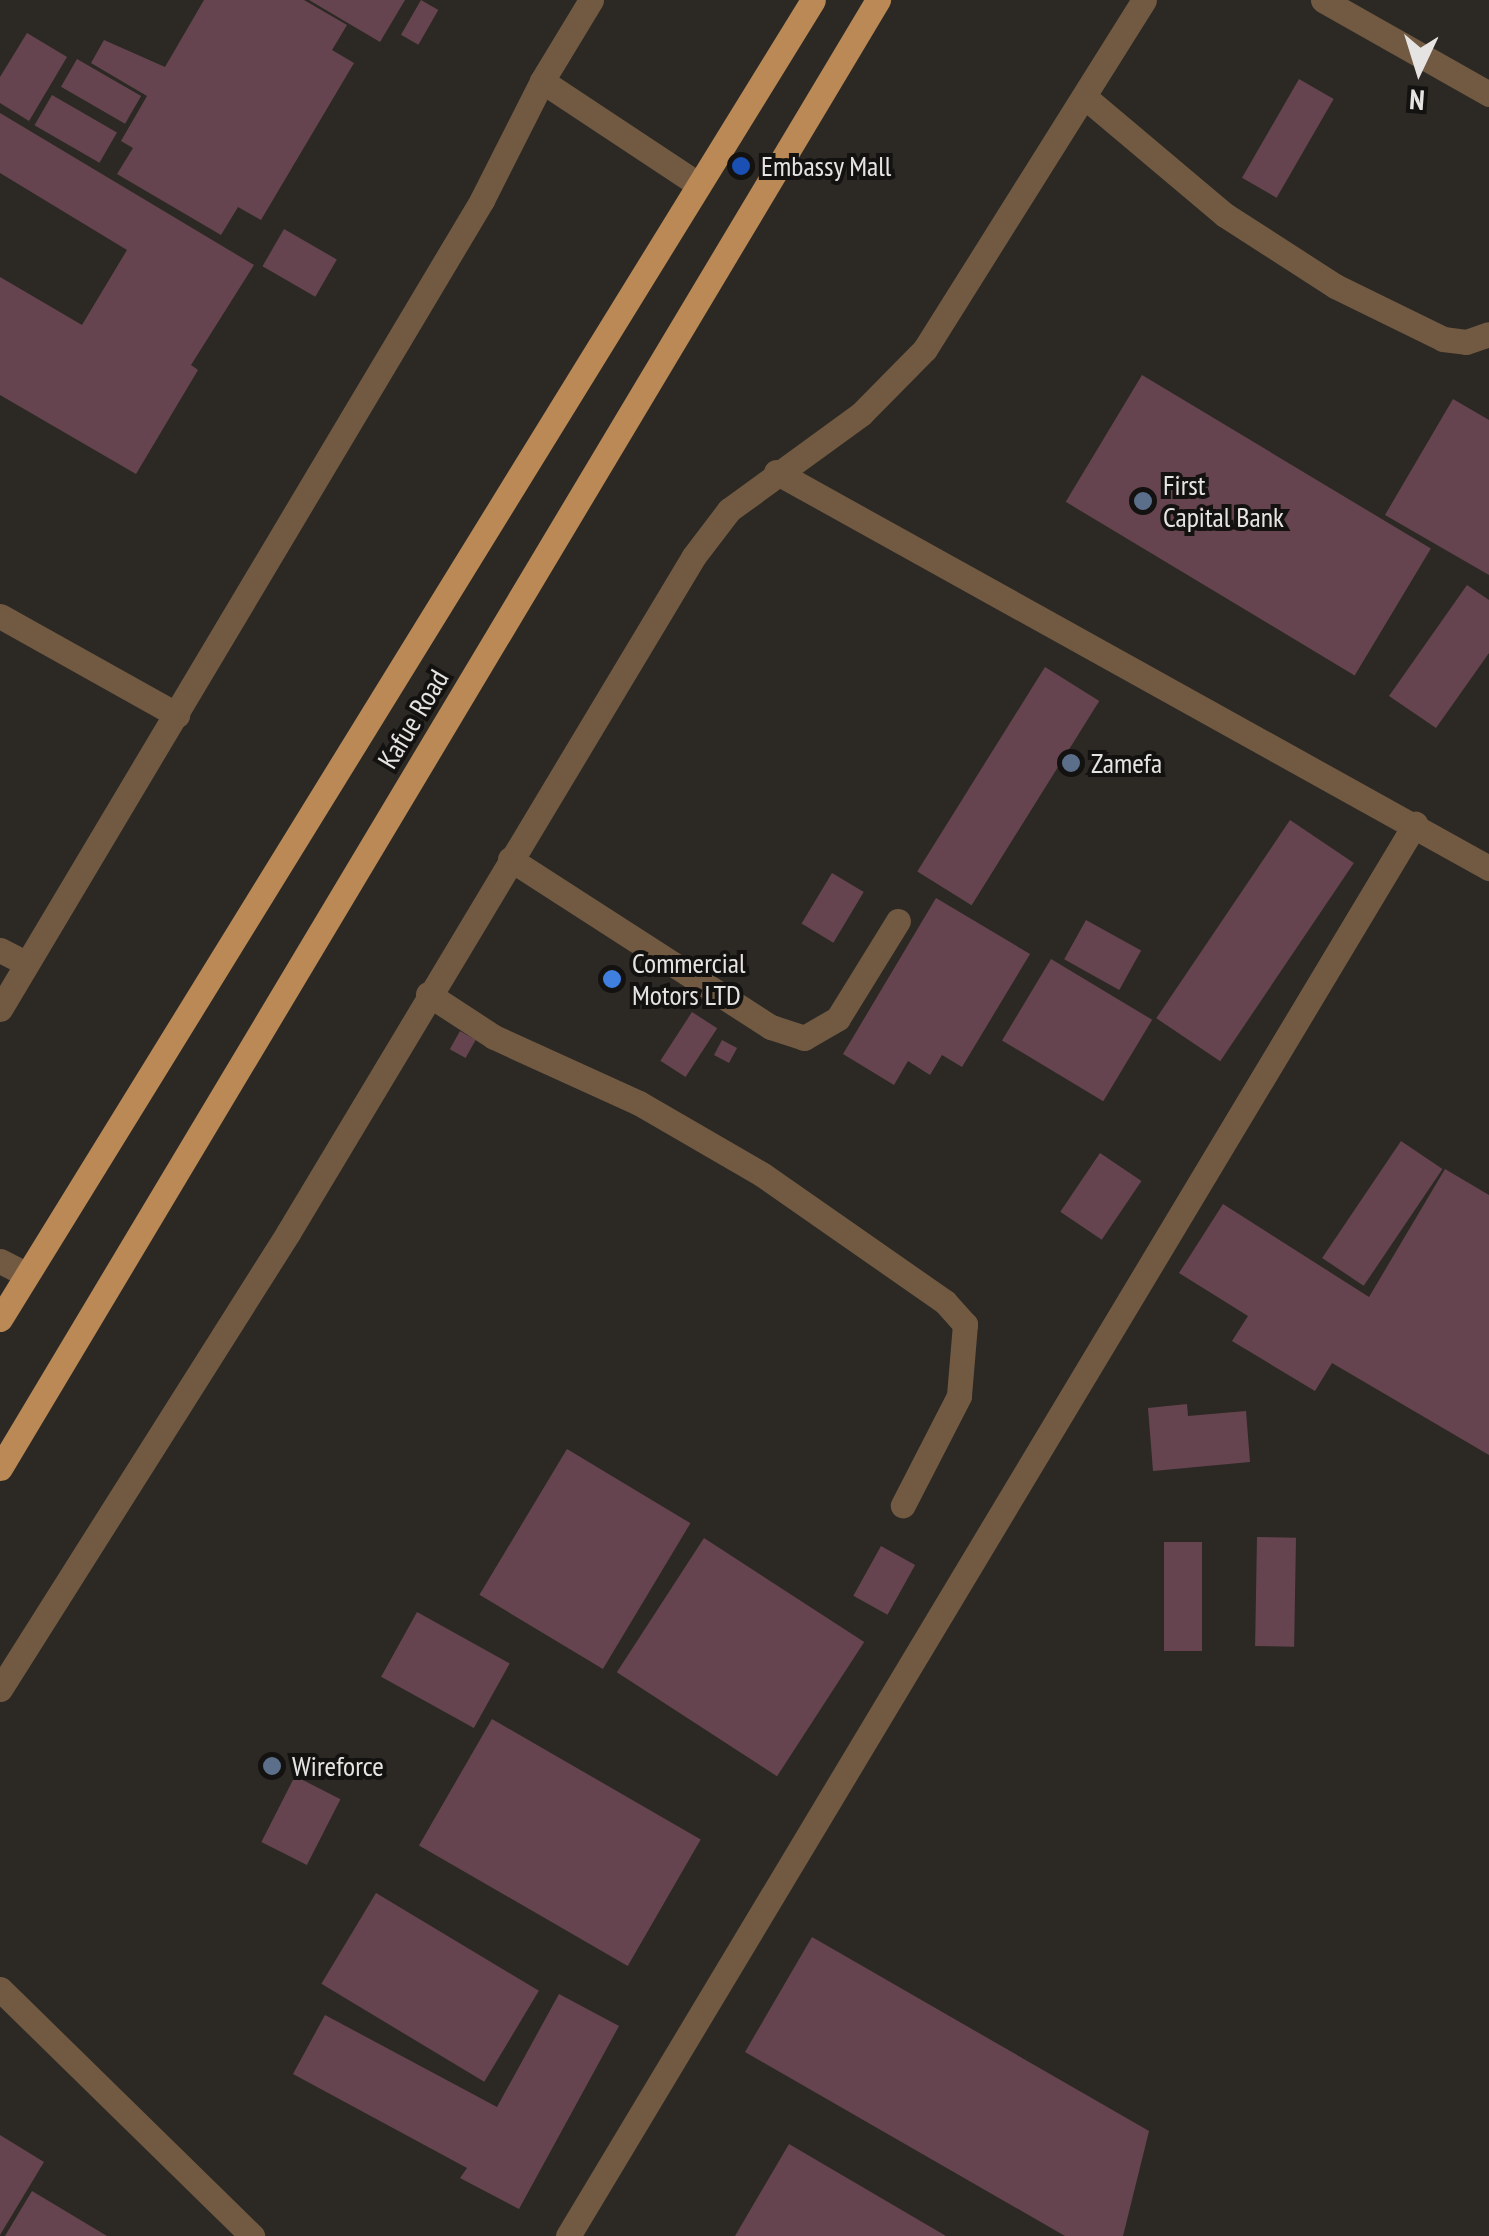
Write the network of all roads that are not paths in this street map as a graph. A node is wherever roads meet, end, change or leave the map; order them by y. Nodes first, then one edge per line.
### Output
1 (591, 0) edge
2 (814, 0) edge
3 (878, 0) edge
4 (1144, 0) edge
5 (1323, 0) edge
6 (542, 82) junction
7 (1489, 94) edge
8 (1086, 98) junction
9 (700, 185) junction
10 (1489, 334) edge
11 (776, 472) junction
12 (0, 616) edge
13 (177, 715) junction
14 (1415, 824) junction
15 (510, 859) junction
16 (1489, 868) edge
17 (898, 920) dead end
18 (0, 950) edge
19 (27, 964) junction
20 (428, 994) junction
21 (0, 1009) edge
22 (0, 1261) edge
23 (27, 1276) junction
24 (0, 1318) edge
25 (0, 1468) edge
26 (903, 1505) dead end
27 (0, 1690) edge
28 (0, 1989) edge
29 (252, 2236) edge
30 (568, 2236) edge

1 - 6 street
2 - 9 main road, Kafue Road
3 - 25 main road, Kafue Road
4 - 8 street
5 - 7 street
6 - 9 street
6 - 13 street
8 - 10 street
8 - 11 street
9 - 23 main road, Kafue Road
11 - 14 street
11 - 15 street
12 - 13 street
13 - 19 street
14 - 16 street
14 - 30 street
15 - 17 street
15 - 20 street
18 - 19 street
19 - 21 street
20 - 26 street
20 - 27 street
22 - 23 street
23 - 24 main road, Kafue Road
28 - 29 street

